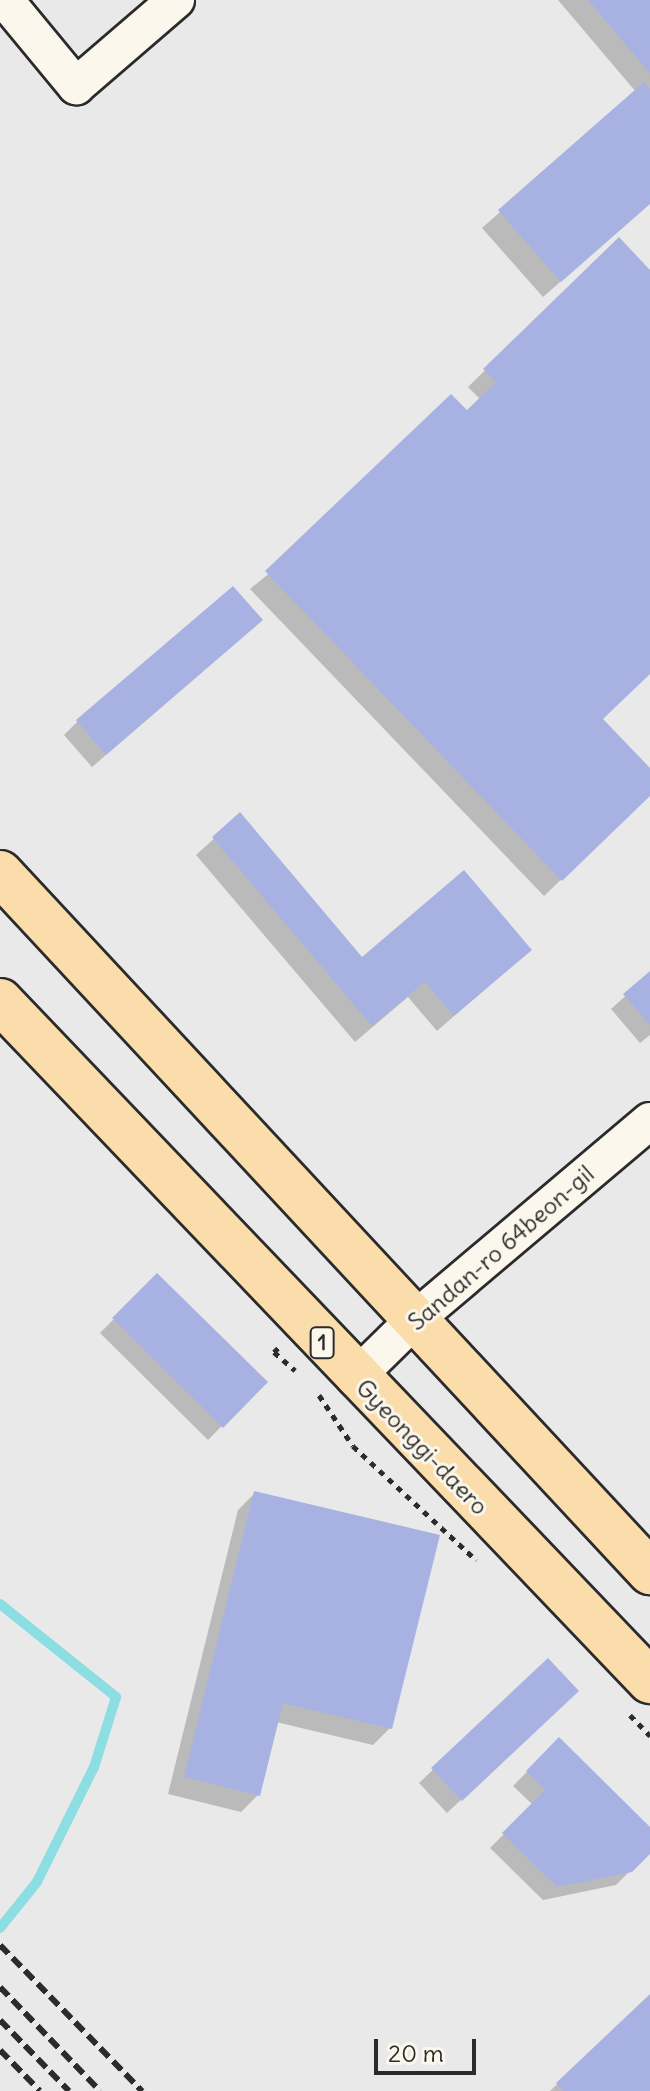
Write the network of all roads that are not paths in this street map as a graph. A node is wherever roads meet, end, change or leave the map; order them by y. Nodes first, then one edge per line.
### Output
1 (5, 0) edge
2 (176, 0) edge
3 (0, 873) edge
4 (0, 1001) edge
5 (650, 1121) edge
6 (413, 1321) junction
7 (355, 1378) junction
8 (650, 1572) edge
9 (650, 1681) edge

1 - 2 street
3 - 6 main road
4 - 7 main road, Gyeonggi-daero / 1
5 - 6 street, Sandan-ro 64beon-gil
6 - 7 street, Sandan-ro 64beon-gil
6 - 8 main road
7 - 9 main road, Gyeonggi-daero / 1

